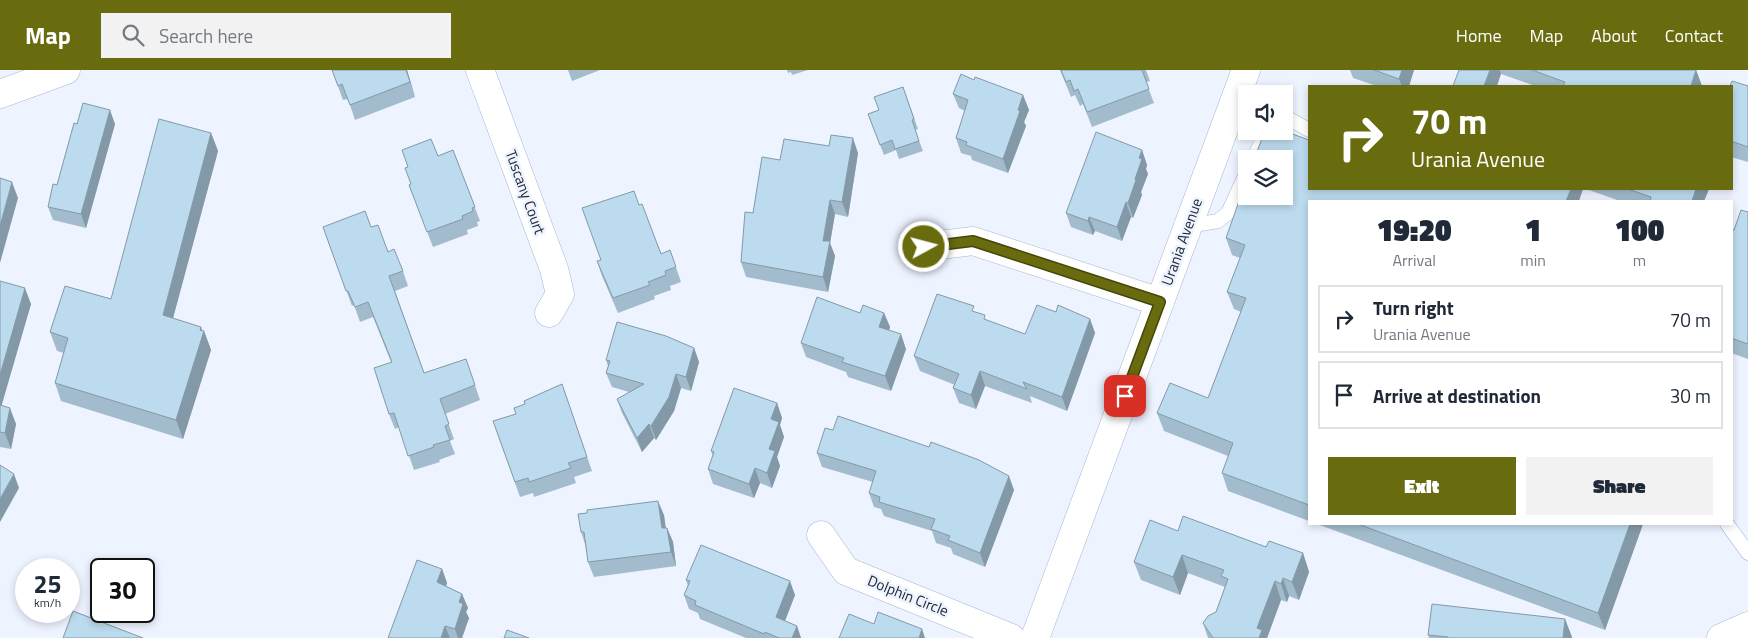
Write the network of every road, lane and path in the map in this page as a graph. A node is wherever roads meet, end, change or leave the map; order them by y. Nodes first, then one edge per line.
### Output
1 (66, 70) edge
2 (480, 70) edge
3 (1246, 70) edge
4 (0, 94) edge
5 (1293, 121) edge
6 (1308, 129) edge
7 (1238, 191) edge
8 (1188, 226) junction
9 (924, 247) dead end
10 (1160, 302) junction
11 (549, 313) dead end
12 (1728, 525) edge
13 (821, 535) dead end
14 (1748, 553) edge
15 (1748, 626) edge
16 (1011, 638) edge
17 (1035, 638) edge
18 (1721, 638) edge

1 - 4 street
2 - 11 street, Tuscany Court
3 - 8 street, Urania Avenue
5 - 6 lane
7 - 8 lane
8 - 10 street, Urania Avenue
9 - 10 street
10 - 17 street, Urania Avenue
12 - 14 lane
13 - 16 street, Dolphin Circle
15 - 18 street

